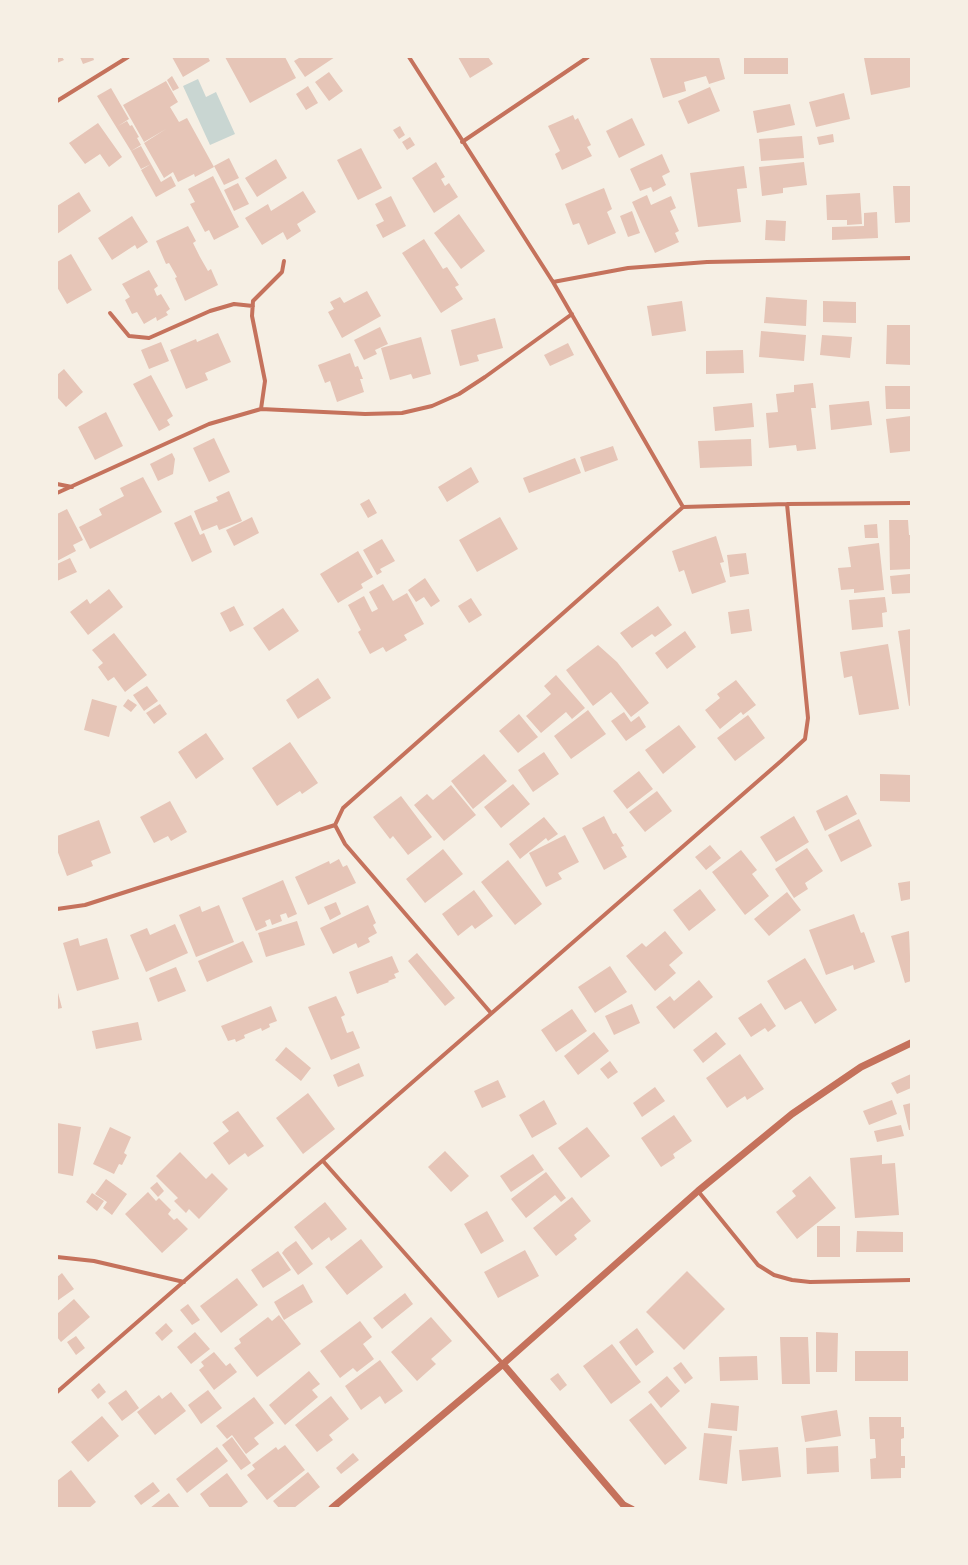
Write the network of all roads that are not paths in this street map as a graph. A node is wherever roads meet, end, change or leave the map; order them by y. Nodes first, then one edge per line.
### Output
1 (128, 57) edge
2 (409, 57) edge
3 (588, 57) edge
4 (57, 101) edge
5 (462, 142) junction
6 (911, 258) edge
7 (284, 261) dead end
8 (553, 282) junction
9 (253, 306) junction
10 (110, 313) dead end
11 (572, 314) junction
12 (261, 409) junction
13 (57, 484) edge
14 (73, 487) junction
15 (57, 493) edge
16 (911, 503) edge
17 (787, 504) junction
18 (683, 508) junction
19 (335, 825) junction
20 (57, 909) edge
21 (491, 1013) junction
22 (911, 1043) edge
23 (323, 1161) junction
24 (698, 1191) junction
25 (57, 1257) edge
26 (911, 1280) edge
27 (184, 1282) junction
28 (503, 1364) junction
29 (57, 1392) edge
30 (624, 1506) edge
31 (332, 1508) edge
32 (634, 1508) edge

1 - 4 street
2 - 5 street
3 - 5 street
5 - 8 street
6 - 8 street
7 - 9 street
8 - 11 street
9 - 10 street
9 - 12 street
11 - 12 street
11 - 18 street
12 - 14 street
13 - 14 street
14 - 15 street
16 - 17 street
17 - 18 street
17 - 21 street
18 - 19 street
19 - 20 street
19 - 21 street
21 - 23 street
22 - 24 street
23 - 27 street
23 - 28 street
24 - 26 street
24 - 28 street
25 - 27 street
27 - 29 street
28 - 30 street
28 - 31 street
30 - 32 street

